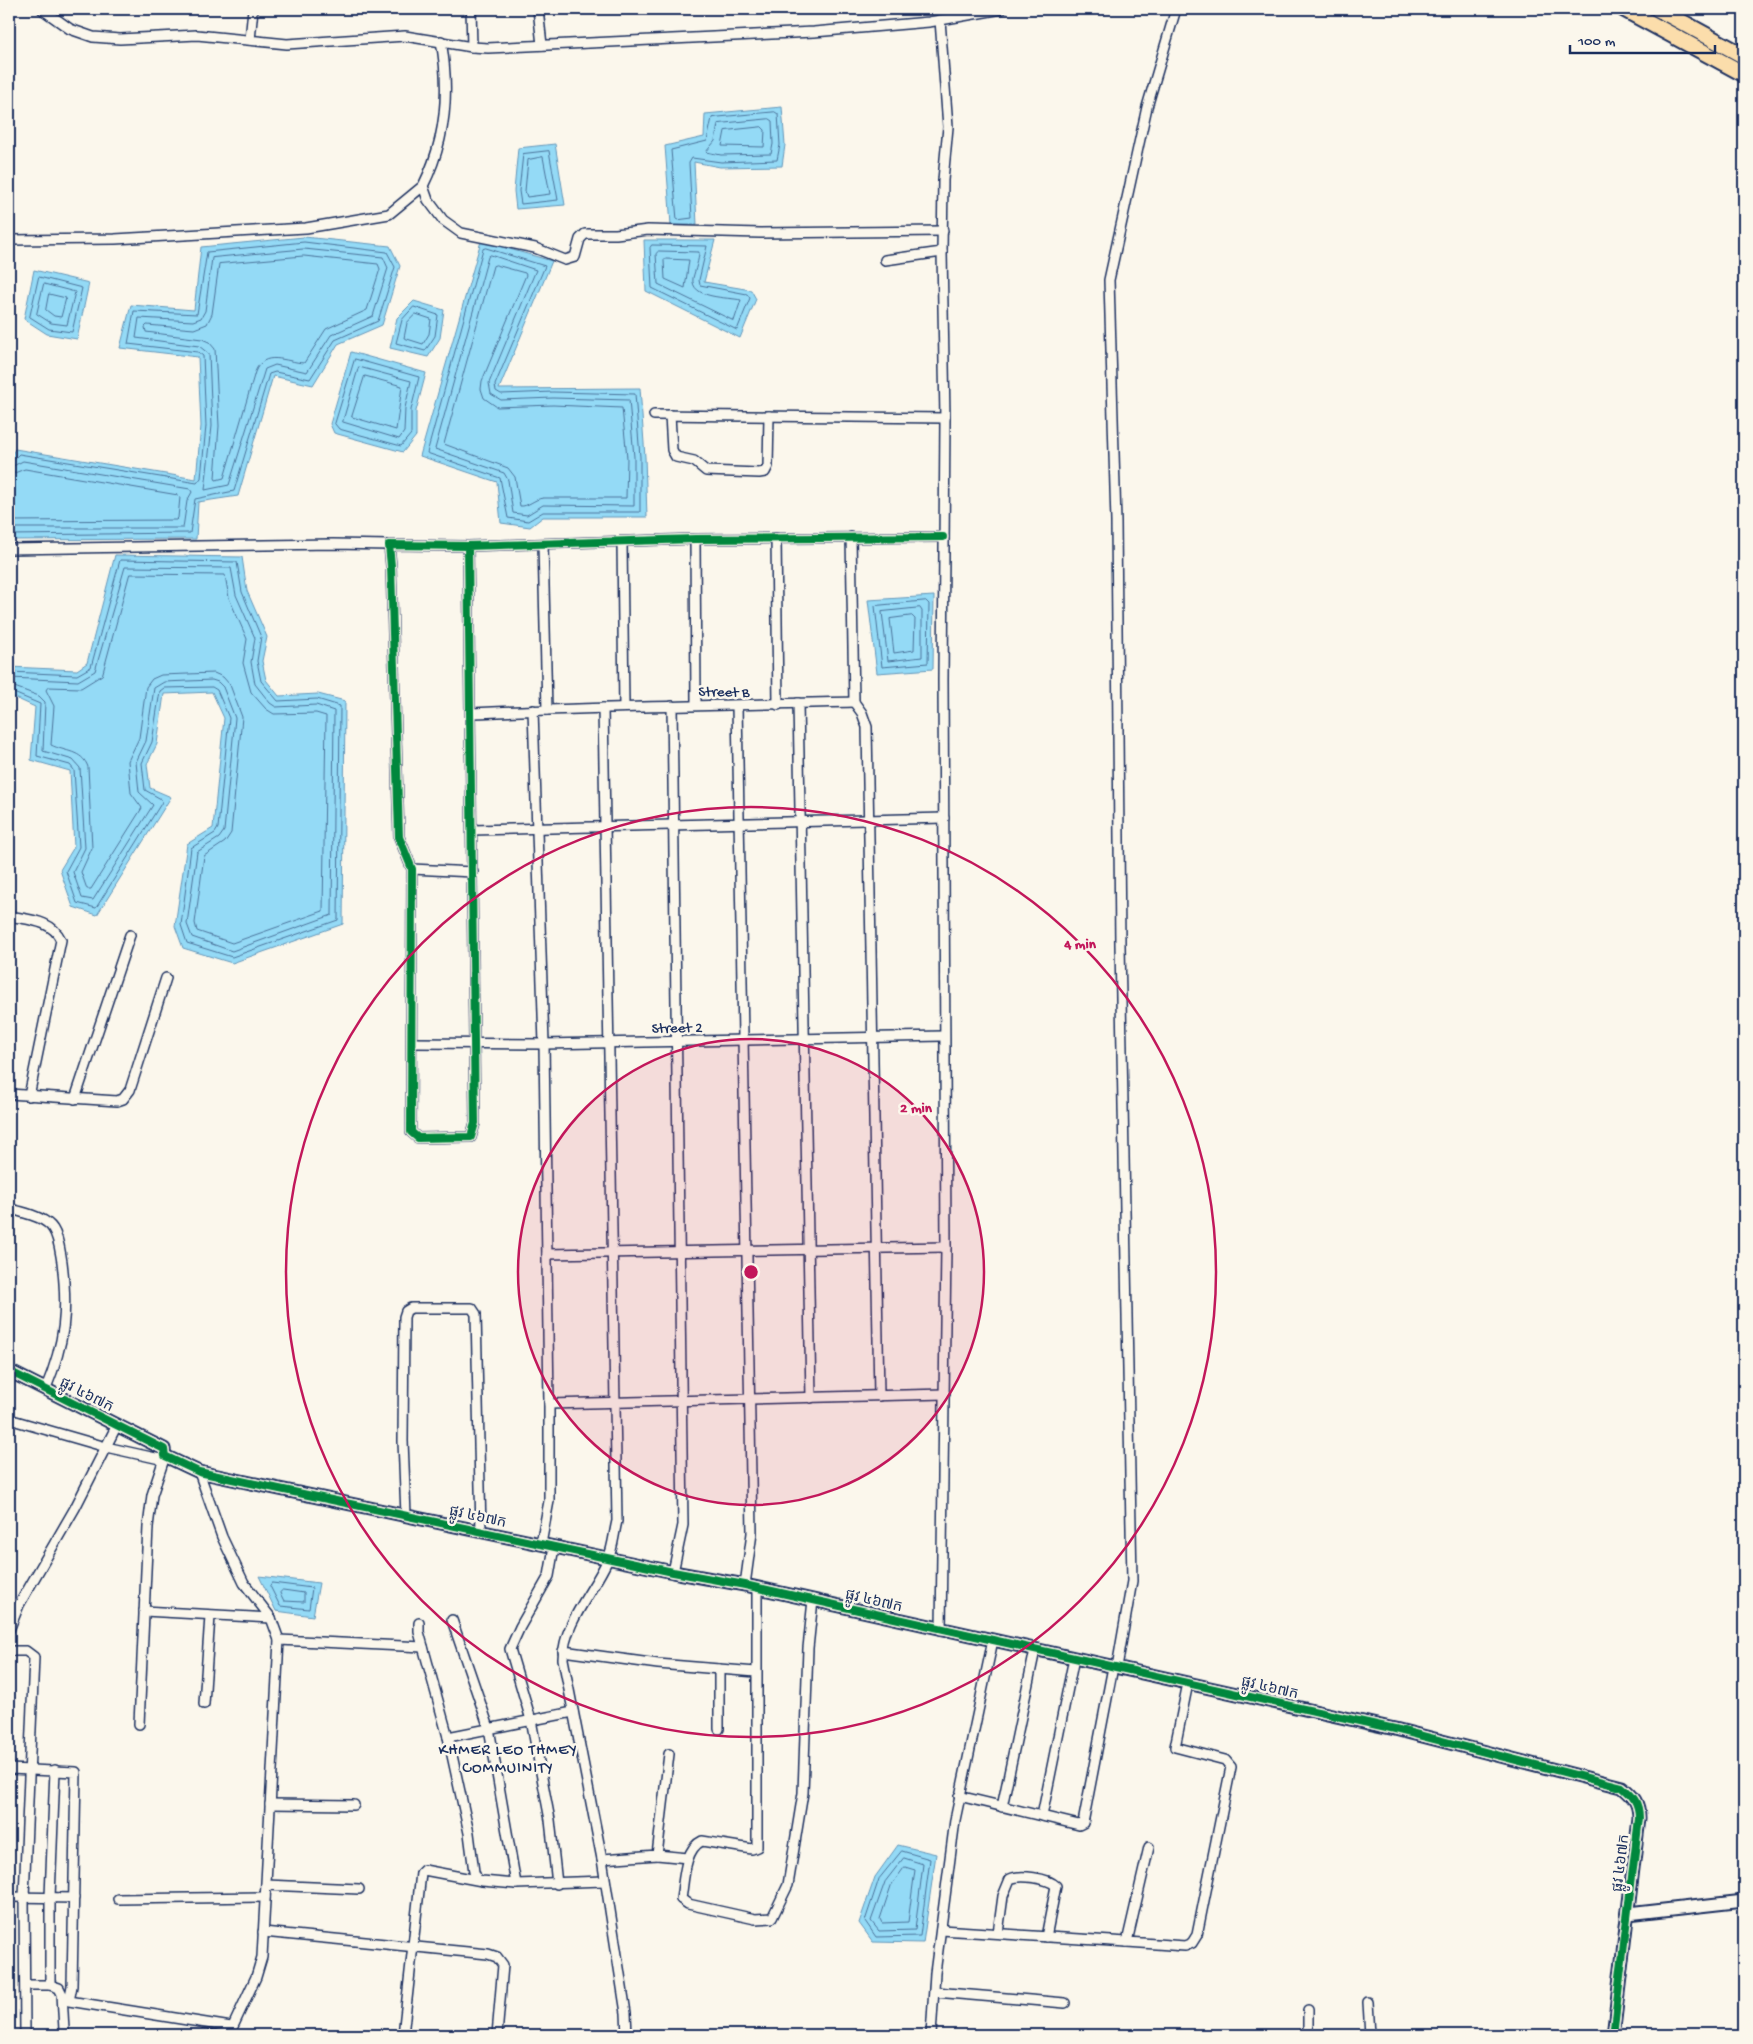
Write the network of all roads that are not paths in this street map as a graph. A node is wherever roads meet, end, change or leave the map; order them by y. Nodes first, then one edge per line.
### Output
1 (253, 9) edge
2 (472, 9) edge
3 (538, 9) edge
4 (1002, 9) edge
5 (1176, 9) edge
6 (1624, 9) edge
7 (1658, 9) edge
8 (46, 10) edge
9 (940, 20) junction
10 (250, 40) junction
11 (441, 41) junction
12 (542, 45) junction
13 (472, 47) junction
14 (1744, 56) edge
15 (1744, 74) edge
16 (422, 186) junction
17 (944, 231) junction
18 (9, 240) edge
19 (942, 252) junction
20 (885, 260) dead end
21 (654, 415) dead end
22 (670, 415) junction
23 (769, 416) junction
24 (945, 418) junction
25 (851, 537) junction
26 (943, 537) junction
27 (776, 538) junction
28 (695, 540) junction
29 (622, 542) junction
30 (543, 544) junction
31 (389, 545) junction
32 (468, 546) junction
33 (9, 549) edge
34 (854, 702) junction
35 (798, 703) junction
36 (696, 704) junction
37 (778, 705) junction
38 (672, 706) junction
39 (737, 706) junction
40 (624, 707) junction
41 (604, 708) junction
42 (533, 710) junction
43 (547, 710) junction
44 (472, 713) junction
45 (944, 818) junction
46 (867, 820) junction
47 (800, 822) junction
48 (739, 823) junction
49 (674, 825) junction
50 (605, 826) junction
51 (538, 828) junction
52 (472, 830) junction
53 (412, 869) junction
54 (473, 872) junction
55 (9, 916) edge
56 (130, 935) dead end
57 (166, 978) dead end
58 (943, 1036) junction
59 (872, 1037) junction
60 (805, 1038) junction
61 (742, 1040) junction
62 (676, 1041) junction
63 (412, 1043) junction
64 (609, 1043) junction
65 (475, 1044) junction
66 (544, 1044) junction
67 (9, 1094) edge
68 (28, 1096) junction
69 (75, 1099) junction
70 (9, 1208) edge
71 (946, 1247) junction
72 (876, 1248) junction
73 (808, 1249) junction
74 (747, 1250) junction
75 (679, 1251) junction
76 (612, 1252) junction
77 (547, 1254) junction
78 (9, 1371) edge
79 (46, 1388) junction
80 (945, 1394) junction
81 (878, 1396) junction
82 (811, 1398) junction
83 (750, 1399) junction
84 (681, 1401) junction
85 (615, 1403) junction
86 (549, 1404) junction
87 (9, 1418) edge
88 (117, 1425) junction
89 (106, 1447) junction
90 (165, 1456) junction
91 (199, 1472) junction
92 (406, 1515) junction
93 (481, 1531) junction
94 (541, 1544) junction
95 (554, 1547) junction
96 (609, 1558) junction
97 (673, 1572) junction
98 (745, 1585) junction
99 (757, 1588) junction
100 (812, 1600) junction
101 (144, 1611) junction
102 (210, 1616) junction
103 (271, 1618) junction
104 (452, 1620) dead end
105 (419, 1623) dead end
106 (9, 1630) edge
107 (941, 1630) junction
108 (279, 1640) junction
109 (993, 1640) junction
110 (423, 1647) junction
111 (1036, 1650) junction
112 (9, 1651) edge
113 (563, 1651) junction
114 (1074, 1658) junction
115 (1115, 1667) junction
116 (719, 1669) junction
117 (756, 1672) junction
118 (1188, 1683) junction
119 (204, 1704) dead end
120 (573, 1712) junction
121 (531, 1720) junction
122 (139, 1724) dead end
123 (489, 1728) junction
124 (719, 1729) dead end
125 (448, 1737) junction
126 (669, 1754) dead end
127 (9, 1769) edge
128 (29, 1769) junction
129 (54, 1770) junction
130 (959, 1796) junction
131 (270, 1804) junction
132 (354, 1805) dead end
133 (1002, 1806) junction
134 (1042, 1816) junction
135 (1149, 1847) dead end
136 (658, 1856) junction
137 (688, 1858) junction
138 (602, 1859) junction
139 (477, 1879) junction
140 (605, 1880) junction
141 (516, 1884) junction
142 (558, 1884) junction
143 (266, 1885) junction
144 (359, 1889) dead end
145 (9, 1897) edge
146 (24, 1897) junction
147 (50, 1897) junction
148 (265, 1897) junction
149 (74, 1898) junction
150 (118, 1899) dead end
151 (1744, 1901) edge
152 (1628, 1914) junction
153 (941, 1930) junction
154 (263, 1932) junction
155 (998, 1933) junction
156 (1046, 1936) junction
157 (1127, 1942) junction
158 (412, 1948) junction
159 (26, 1985) junction
160 (50, 1985) junction
161 (934, 1992) junction
162 (66, 2001) junction
163 (1368, 2002) dead end
164 (1065, 2003) dead end
165 (1308, 2010) dead end
166 (230, 2031) edge
167 (25, 2035) edge
168 (51, 2035) edge
169 (403, 2035) edge
170 (497, 2035) edge
171 (627, 2035) edge
172 (932, 2035) edge
173 (1308, 2035) edge
174 (1370, 2035) edge
175 (1613, 2035) edge

1 - 10 street
2 - 13 street
3 - 12 street
4 - 9 street
5 - 115 street
6 - 15 main road
7 - 14 main road
8 - 10 street
9 - 12 street
9 - 17 street
10 - 11 street
11 - 13 street
11 - 16 street
12 - 13 street
16 - 17 street
16 - 18 street
17 - 19 street
19 - 20 street
19 - 24 street
21 - 22 street
22 - 23 street
22 - 23 street
23 - 24 street
24 - 26 street
25 - 26 street
25 - 27 street
25 - 34 street
26 - 45 street
27 - 28 street
27 - 37 street
28 - 29 street
28 - 36 street
29 - 30 street
29 - 40 street
30 - 32 street
30 - 43 street
31 - 32 street
31 - 33 street
31 - 53 street
32 - 44 street
34 - 35 street, Street B
34 - 46 street
35 - 37 street, Street B
35 - 47 street
36 - 38 street, Street B
36 - 39 street, Street B
37 - 39 street, Street B
38 - 40 street, Street B
38 - 49 street
39 - 48 street
40 - 41 street, Street B
41 - 43 street, Street B
41 - 50 street
42 - 43 street, Street B
42 - 44 street, Street B
42 - 51 street
44 - 52 street
45 - 46 street
45 - 58 street
46 - 47 street
46 - 59 street
47 - 48 street
47 - 60 street
48 - 49 street
48 - 61 street
49 - 50 street
49 - 62 street
50 - 51 street
50 - 64 street
51 - 52 street
51 - 66 street
52 - 54 street
53 - 54 street
53 - 63 street
54 - 65 street
55 - 68 street
56 - 69 street
57 - 69 street
58 - 59 street, Street 2
58 - 71 street
59 - 60 street, Street 2
59 - 72 street
60 - 61 street, Street 2
60 - 73 street
61 - 62 street, Street 2
61 - 74 street
62 - 64 street, Street 2
62 - 75 street
63 - 65 street, Street 2
63 - 65 street
64 - 66 street, Street 2
64 - 76 street
65 - 66 street, Street 2
66 - 77 street
67 - 68 street
68 - 69 street
70 - 79 street
71 - 72 street
71 - 80 street
72 - 73 street
72 - 81 street
73 - 74 street
73 - 82 street
74 - 75 street
74 - 83 street
75 - 76 street
75 - 84 street
76 - 77 street
76 - 85 street
77 - 86 street
78 - 79 street, ផ្លូវ ៤៦៧ក
79 - 88 street, ផ្លូវ ៤៦៧ក
80 - 81 street
80 - 107 street
81 - 82 street
82 - 83 street
83 - 84 street
83 - 98 street
84 - 85 street
84 - 97 street
85 - 86 street
85 - 96 street
86 - 94 street
87 - 89 street
88 - 89 street
88 - 90 street, ផ្លូវ ៤៦៧ក
89 - 90 street
89 - 106 street
90 - 91 street, ផ្លូវ ៤៦៧ក
90 - 101 street
91 - 92 street, ផ្លូវ ៤៦៧ក
91 - 103 street
92 - 93 street, ផ្លូវ ៤៦៧ក
92 - 93 street
93 - 94 street, ផ្លូវ ៤៦៧ក
94 - 95 street, ផ្លូវ ៤៦៧ក
95 - 96 street, ផ្លូវ ៤៦៧ក
95 - 121 street
96 - 97 street, ផ្លូវ ៤៦៧ក
96 - 113 street
97 - 98 street, ផ្លូវ ៤៦៧ក
98 - 99 street, ផ្លូវ ៤៦៧ក
99 - 100 street, ផ្លូវ ៤៦៧ក
99 - 117 street
100 - 107 street, ផ្លូវ ៤៦៧ក
100 - 137 street
101 - 102 street
101 - 122 street
102 - 103 street
102 - 119 street
103 - 108 street
104 - 123 street
105 - 110 street
107 - 109 street, ផ្លូវ ៤៦៧ក
108 - 110 street
108 - 131 street
109 - 111 street, ផ្លូវ ៤៦៧ក
109 - 130 street
110 - 125 street
111 - 114 street, ផ្លូវ ៤៦៧ក
111 - 133 street
112 - 128 street
113 - 116 street
113 - 120 street
114 - 115 street, ផ្លូវ ៤៦៧ក
114 - 134 street
115 - 118 street, ផ្លូវ ៤៦៧ក
115 - 134 street
116 - 117 street
116 - 124 street
117 - 137 street
118 - 152 street, ផ្លូវ ៤៦៧ក
118 - 157 street
120 - 121 street
120 - 138 street
121 - 123 street
121 - 142 street
123 - 125 street
123 - 141 street
125 - 139 street
126 - 136 street
127 - 128 street
128 - 129 street
128 - 146 street
129 - 147 street
129 - 149 street
130 - 133 street
130 - 153 street
131 - 132 street
131 - 143 street
133 - 134 street
135 - 157 street
136 - 137 street
136 - 138 street
138 - 140 street
139 - 141 street
139 - 158 street
140 - 142 street
140 - 171 street
141 - 142 street
143 - 144 street
143 - 148 street
145 - 146 street
146 - 147 street
146 - 159 street
147 - 149 street
147 - 160 street
148 - 150 street
148 - 154 street
149 - 162 street
151 - 152 street
152 - 175 street, ផ្លូវ ៤៦៧ក
153 - 155 street
153 - 161 street
154 - 158 street
154 - 166 street
155 - 156 street
155 - 156 street
156 - 157 street
158 - 169 street
158 - 170 street
159 - 160 street
159 - 167 street
160 - 162 street
161 - 164 street
161 - 172 street
162 - 166 street
162 - 168 street
163 - 174 street
165 - 173 street

